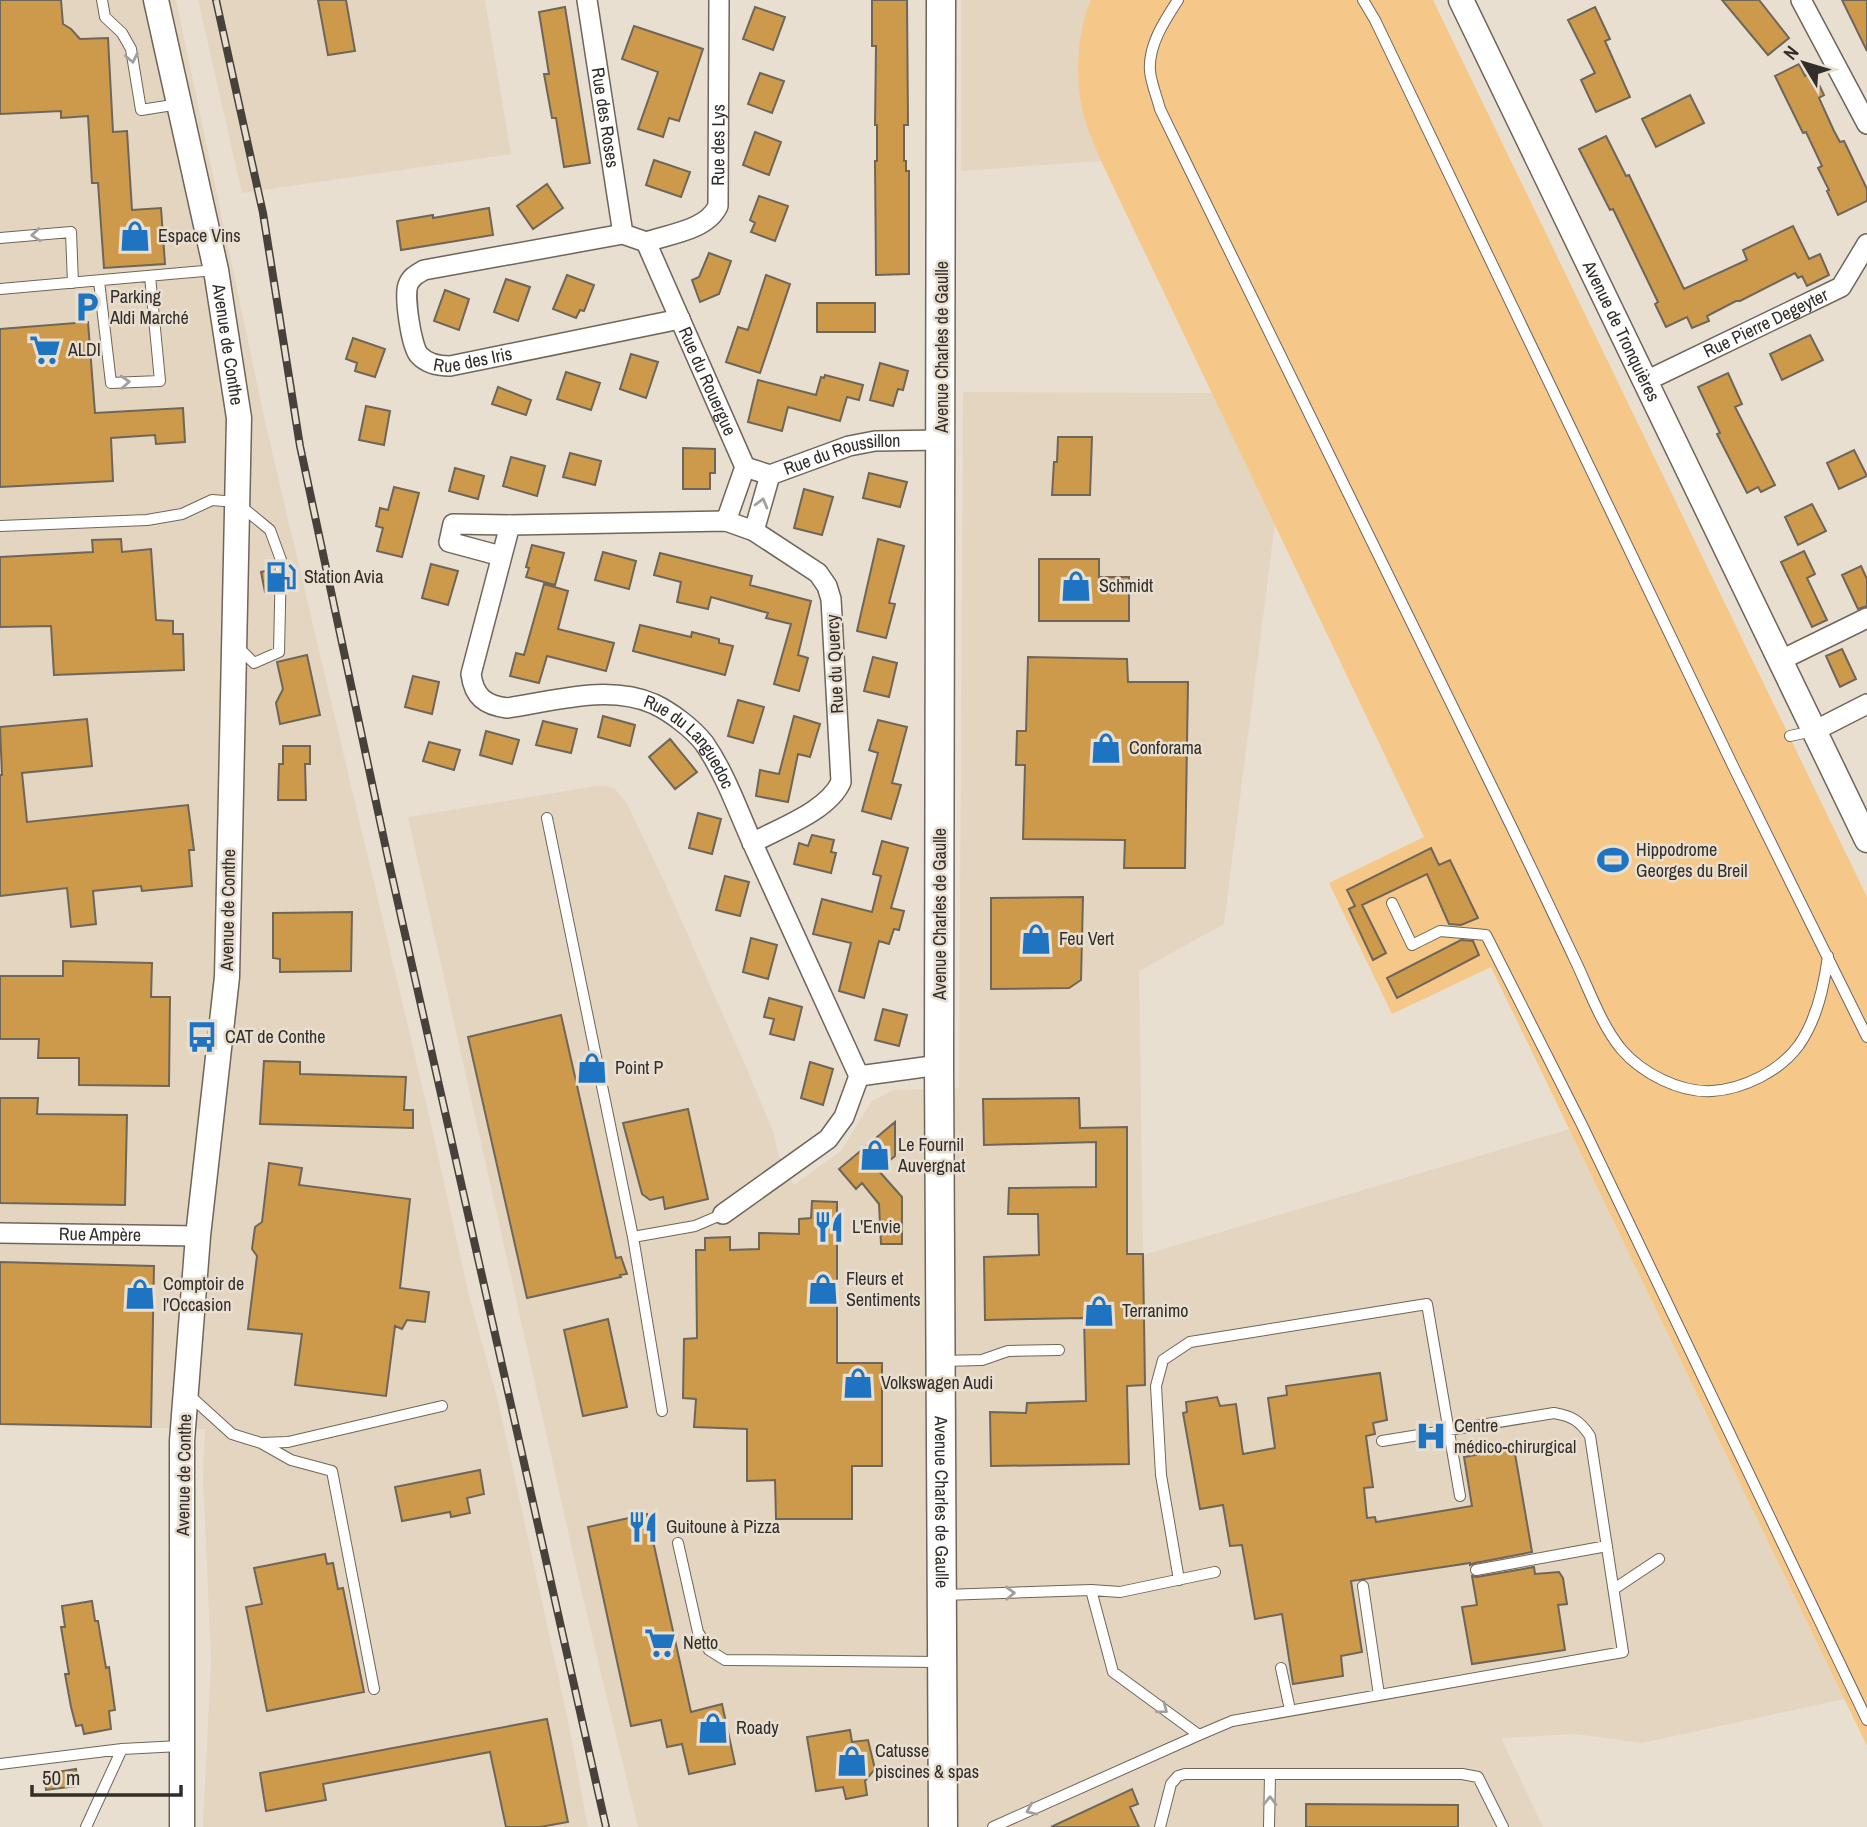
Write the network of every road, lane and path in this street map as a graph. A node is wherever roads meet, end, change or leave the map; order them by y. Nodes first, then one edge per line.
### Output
1 (102, 0) edge
2 (156, 0) edge
3 (587, 0) edge
4 (719, 0) edge
5 (941, 0) edge
6 (1178, 0) edge
7 (1363, 0) edge
8 (1461, 0) edge
9 (1801, 0) edge
10 (179, 104) junction
11 (1867, 124) edge
12 (623, 234) junction
13 (0, 238) edge
14 (646, 242) junction
15 (1867, 244) edge
16 (216, 270) junction
17 (150, 276) junction
18 (99, 281) junction
19 (74, 283) junction
20 (0, 289) edge
21 (680, 319) junction
22 (1646, 381) junction
23 (941, 440) junction
24 (745, 467) junction
25 (770, 475) junction
26 (236, 502) junction
27 (726, 521) junction
28 (510, 525) junction
29 (0, 526) edge
30 (754, 531) junction
31 (501, 556) junction
32 (1867, 618) edge
33 (234, 644) junction
34 (1781, 660) junction
35 (1867, 704) edge
36 (1814, 731) junction
37 (1790, 736) dead end
38 (547, 818) dead end
39 (1867, 840) edge
40 (752, 843) junction
41 (1392, 903) dead end
42 (1828, 956) junction
43 (1867, 1037) edge
44 (939, 1065) junction
45 (859, 1076) junction
46 (723, 1214) joint
47 (0, 1233) edge
48 (198, 1236) junction
49 (633, 1237) junction
50 (1059, 1350) dead end
51 (941, 1361) junction
52 (186, 1392) junction
53 (442, 1406) dead end
54 (662, 1411) dead end
55 (1448, 1431) junction
56 (1382, 1441) dead end
57 (261, 1443) junction
58 (1460, 1496) dead end
59 (678, 1542) dead end
60 (1607, 1546) junction
61 (1659, 1559) dead end
62 (1476, 1570) dead end
63 (1215, 1572) dead end
64 (1179, 1580) junction
65 (1363, 1586) dead end
66 (1614, 1588) junction
67 (1091, 1590) junction
68 (942, 1595) junction
69 (943, 1662) junction
70 (1281, 1668) dead end
71 (374, 1689) dead end
72 (1379, 1695) junction
73 (1290, 1710) junction
74 (1867, 1720) edge
75 (1199, 1735) junction
76 (184, 1746) junction
77 (122, 1749) junction
78 (0, 1764) edge
79 (1270, 1775) junction
80 (86, 1827) edge
81 (182, 1827) edge
82 (943, 1827) edge
83 (993, 1827) edge
84 (1160, 1827) edge
85 (1269, 1827) edge
86 (1503, 1827) edge

1 -> 10 lane
2 - 10 street, Avenue de Conthe
3 - 12 street, Rue des Roses
4 - 14 street, Rue des Lys
5 - 23 main road, Avenue Charles de Gaulle
6 - 42 lane
7 - 42 lane
8 - 22 street, Avenue de Tronquières
9 - 11 street
10 - 16 street, Avenue de Conthe
12 - 14 street, Rue des Iris
12 - 21 street, Rue des Iris
19 -> 13 lane
14 - 21 street, Rue du Rouergue
15 - 22 street, Rue Pierre Degeyter
16 - 17 lane
16 - 26 street, Avenue de Conthe
17 - 18 lane
18 -> 17 lane
18 - 19 lane
19 - 20 lane
21 - 24 street, Rue du Rouergue
22 - 34 street, Avenue de Tronquières
23 - 25 street, Rue du Roussillon
23 - 44 main road, Avenue Charles de Gaulle
24 - 25 street, Rue du Roussillon
24 - 27 street
30 -> 25 street
26 - 29 lane
26 - 33 street, Avenue de Conthe
26 - 33 lane
27 - 28 street
27 - 30 street
28 - 31 street, Rue du Languedoc
28 - 31 street
30 - 40 street, Rue du Quercy
31 - 40 street, Rue du Languedoc
32 - 34 street
33 - 48 street, Avenue de Conthe
34 - 36 street, Avenue de Tronquières
35 - 36 street
36 - 37 lane
36 - 39 street, Avenue de Tronquières
38 - 49 lane
40 - 45 street, Rue du Languedoc
41 - 74 lane
42 - 43 lane
44 - 45 street
44 - 51 main road, Avenue Charles de Gaulle
45 - 46 street
46 - 49 lane
47 - 48 street, Rue Ampère
48 - 52 street, Avenue de Conthe
49 - 54 lane
50 - 51 lane
51 - 68 main road, Avenue Charles de Gaulle
52 - 57 lane
52 - 76 street, Avenue de Conthe
53 - 57 lane
55 - 56 lane
55 - 58 lane
55 - 60 lane
55 - 64 lane
57 - 71 lane
59 - 69 lane
60 - 62 lane
60 - 66 lane
61 - 66 lane
63 - 64 lane
64 - 67 lane
65 - 72 lane
66 - 72 lane
68 -> 67 lane
67 -> 75 lane
68 - 69 main road, Avenue Charles de Gaulle
69 - 82 main road, Avenue Charles de Gaulle
70 - 73 lane
72 - 73 lane
73 - 75 lane
75 -> 83 lane
76 - 77 lane
76 - 81 street, Avenue de Conthe
77 - 78 lane
77 - 80 lane
79 - 84 lane
85 -> 79 lane
79 - 86 lane

